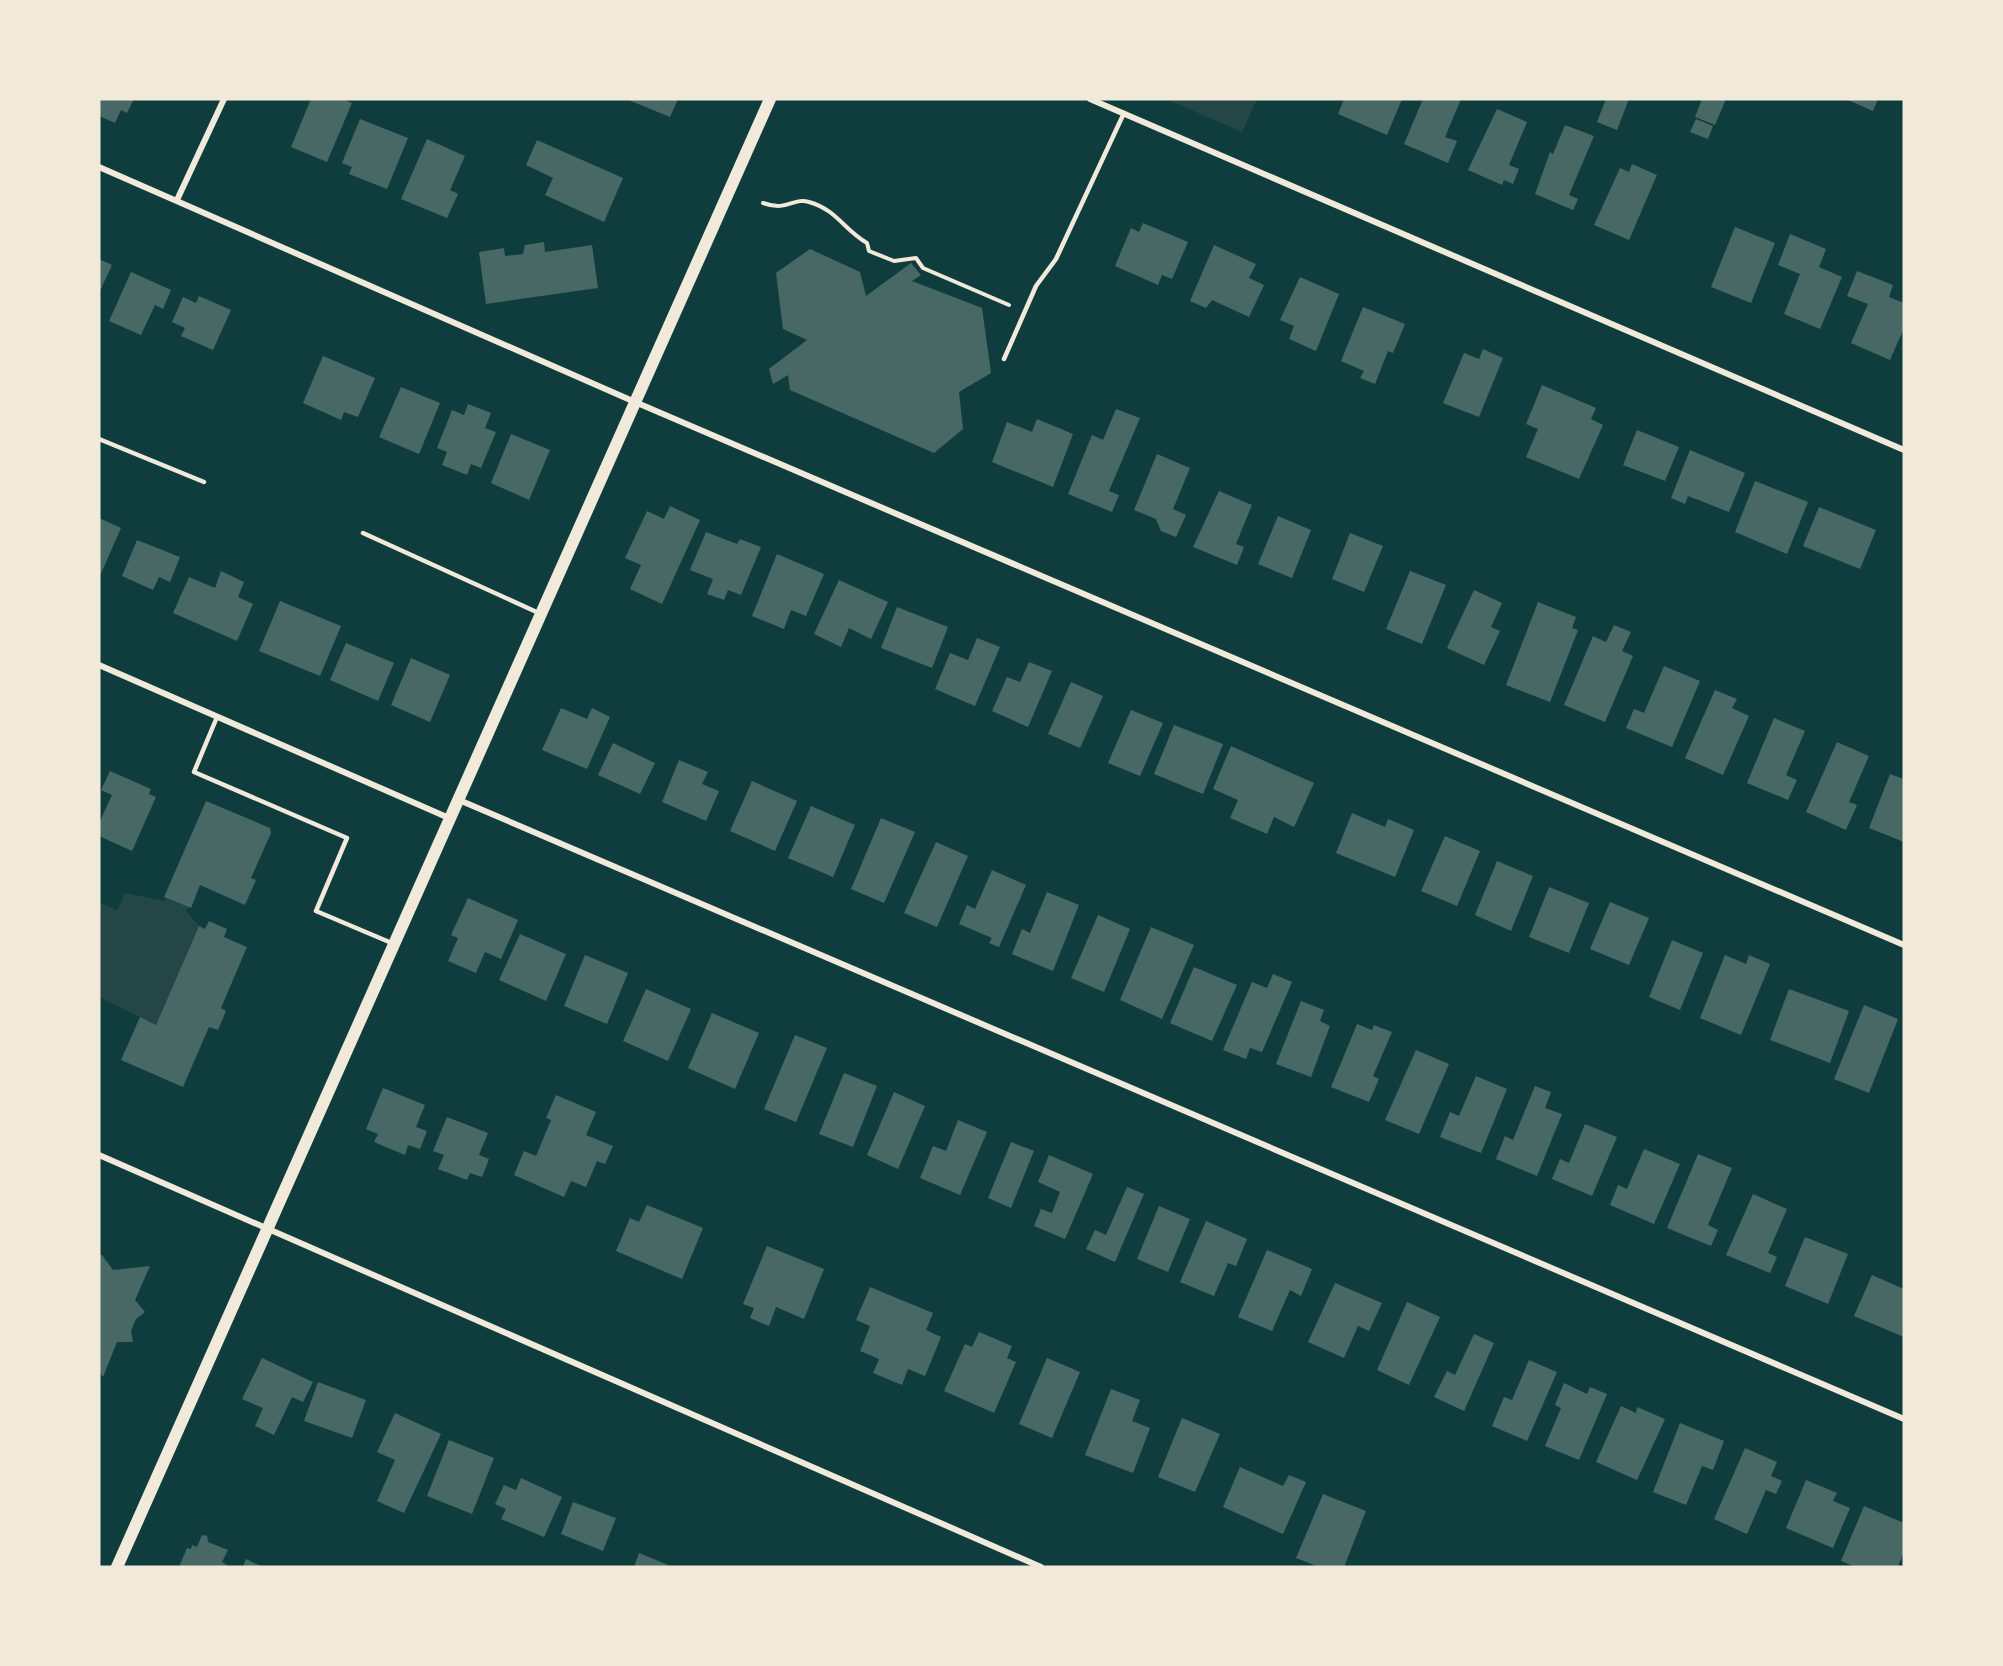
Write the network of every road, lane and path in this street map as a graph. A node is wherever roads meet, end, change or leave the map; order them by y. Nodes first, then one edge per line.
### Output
1 (224, 99) edge
2 (770, 99) edge
3 (1090, 99) edge
4 (1124, 113) junction
5 (99, 167) edge
6 (177, 200) junction
7 (763, 203) dead end
8 (1025, 311) junction
9 (1004, 359) dead end
10 (635, 402) junction
11 (99, 439) edge
12 (1904, 450) edge
13 (204, 482) dead end
14 (363, 533) dead end
15 (541, 614) junction
16 (99, 665) edge
17 (217, 717) junction
18 (458, 799) junction
19 (449, 818) junction
20 (394, 944) junction
21 (1904, 945) edge
22 (99, 1155) edge
23 (267, 1229) junction
24 (1904, 1419) edge
25 (117, 1567) edge
26 (1041, 1567) edge

1 - 6 street
2 - 10 main road
3 - 4 street
4 - 8 lane
4 - 12 street
5 - 6 street
6 - 10 street
7 - 8 path
8 - 9 lane
10 - 15 main road
10 - 21 street
11 - 13 lane
14 - 15 lane
15 - 18 main road
16 - 17 street
17 - 19 street
17 - 20 lane
18 - 19 main road
18 - 24 street
19 - 20 main road
20 - 23 main road
22 - 23 street
23 - 25 main road
23 - 26 street

